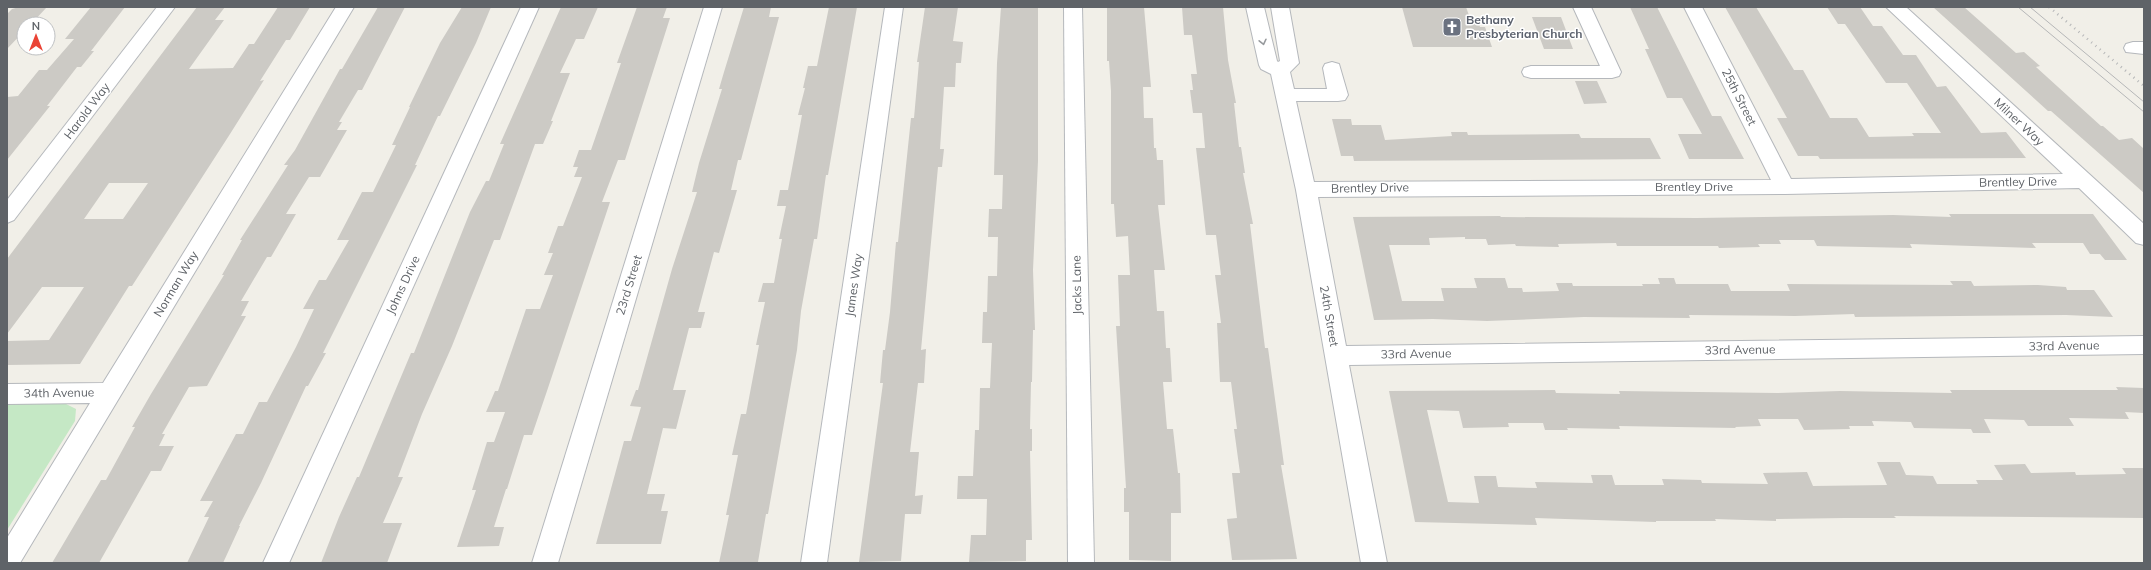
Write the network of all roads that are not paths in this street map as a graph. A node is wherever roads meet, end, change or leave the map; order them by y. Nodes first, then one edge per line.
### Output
1 (166, 7) edge
2 (345, 7) edge
3 (530, 7) edge
4 (713, 7) edge
5 (894, 7) edge
6 (1073, 7) edge
7 (1255, 7) edge
8 (1280, 7) edge
9 (1582, 7) edge
10 (1693, 7) edge
11 (1895, 7) edge
12 (1332, 68) dead end
13 (1280, 70) junction
14 (1531, 72) dead end
15 (1285, 95) junction
16 (2082, 181) junction
17 (1785, 187) junction
18 (1306, 190) junction
19 (7, 214) edge
20 (2144, 237) edge
21 (2144, 345) edge
22 (1336, 356) junction
23 (110, 393) junction
24 (7, 394) edge
25 (7, 561) edge
26 (276, 563) edge
27 (545, 563) edge
28 (814, 563) edge
29 (1081, 563) edge
30 (1374, 563) edge

1 - 19 street, Harold Way
2 - 23 street, Norman Way
3 - 26 street, Johns Drive
4 - 27 street, 23rd Street
5 - 28 street, James Way
6 - 29 street, Jacks Lane
7 -> 13 street
8 - 13 street
9 - 14 street
10 - 17 street, 25th Street
11 - 16 street, Milner Way
12 - 15 street
13 - 15 street, 24th Street
15 - 18 street, 24th Street
16 - 17 street, Brentley Drive
16 - 20 street, Milner Way
17 - 18 street, Brentley Drive
18 - 22 street, 24th Street
21 - 22 street, 33rd Avenue
22 - 30 street, 24th Street
23 - 24 street, 34th Avenue
23 - 25 street, Norman Way

